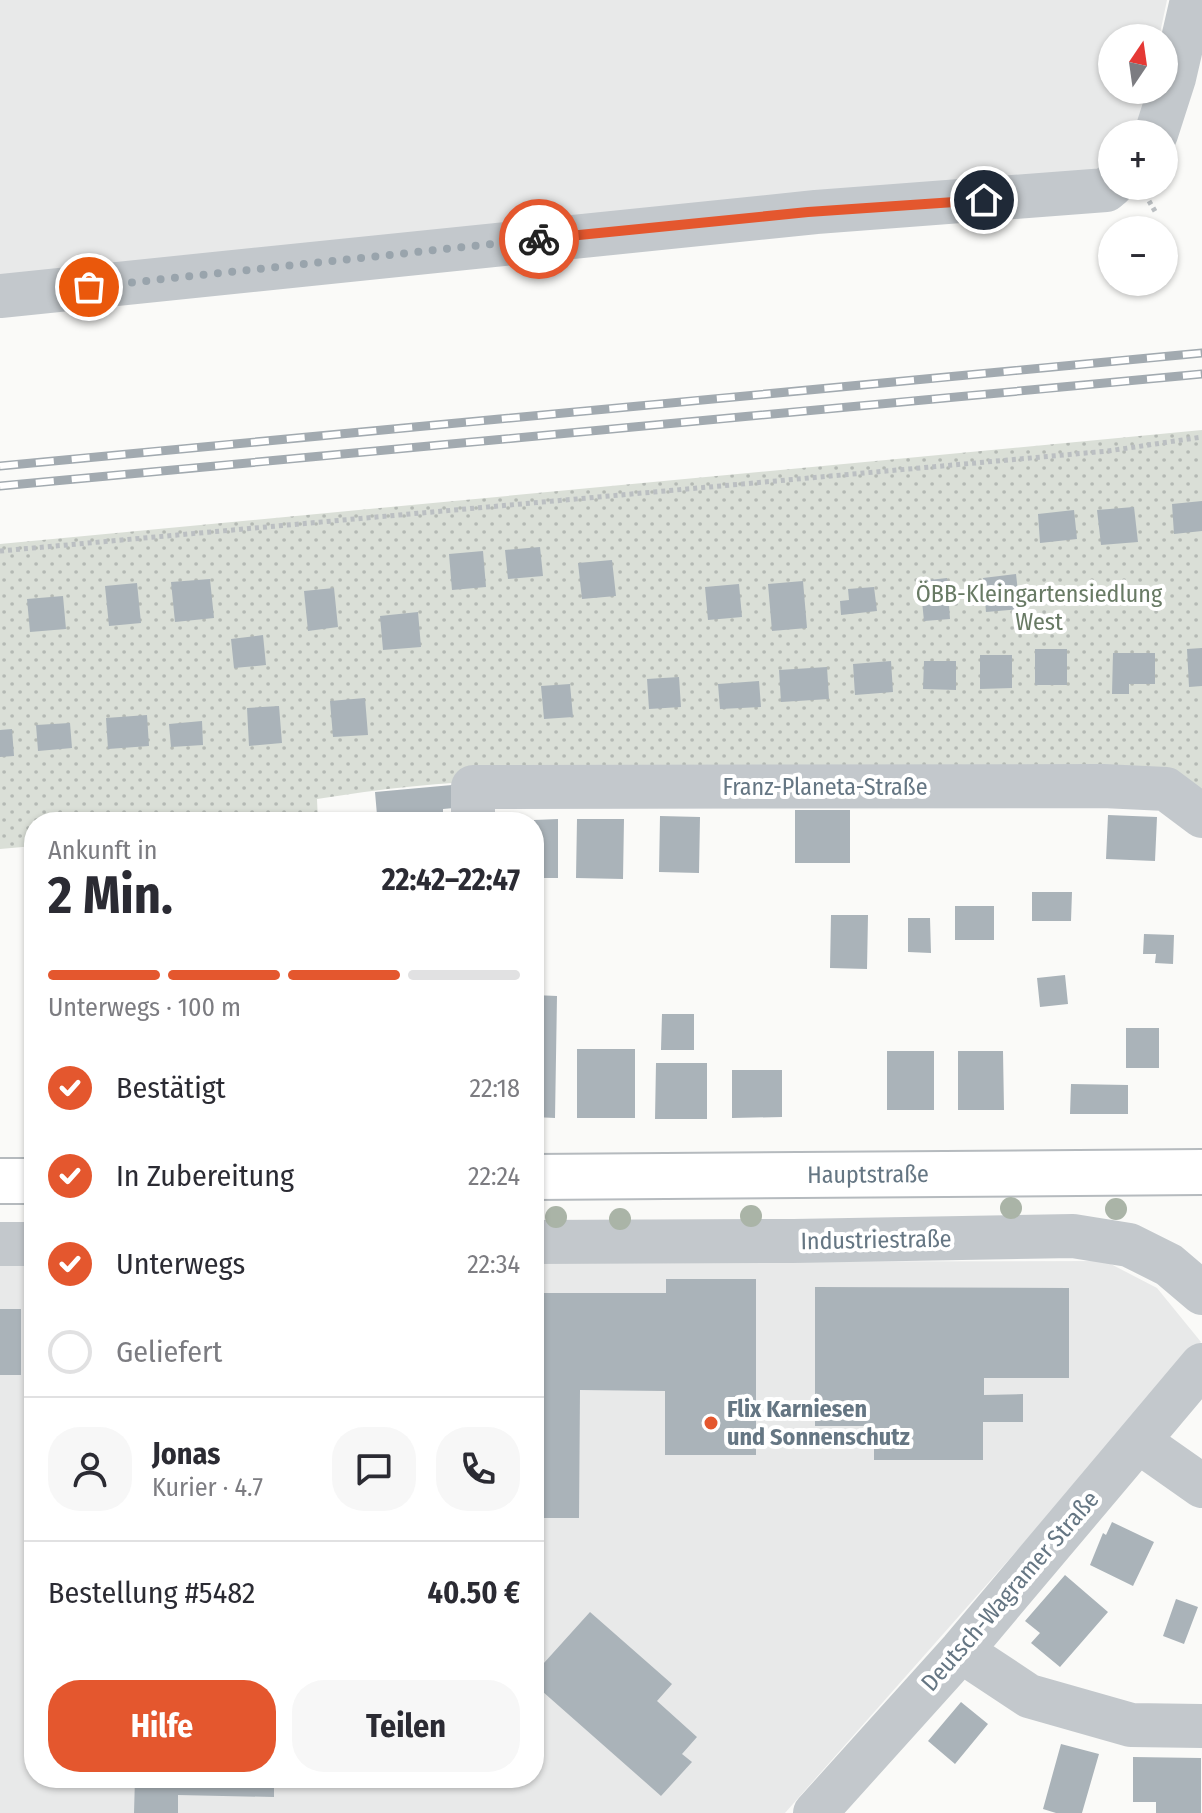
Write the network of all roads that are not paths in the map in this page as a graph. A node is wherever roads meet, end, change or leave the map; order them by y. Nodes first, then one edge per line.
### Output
1 (1192, 0) edge
2 (1160, 120) edge
3 (1098, 191) edge
4 (0, 296) edge
5 (473, 812) edge
6 (1202, 816) edge
7 (1202, 1172) edge
8 (544, 1177) edge
9 (0, 1181) edge
10 (24, 1181) edge
11 (544, 1242) edge
12 (0, 1244) edge
13 (24, 1244) edge
14 (1202, 1293) edge
15 (1202, 1365) edge
16 (1138, 1441) junction
17 (1202, 1486) edge
18 (961, 1651) junction
19 (1202, 1726) edge
20 (815, 1813) edge

1 - 2 street
3 - 4 street
5 - 6 street, Franz-Planeta-Straße
7 - 8 main road, Hauptstraße
9 - 10 main road
11 - 14 street, Industriestraße
12 - 13 street
15 - 16 street, Deutsch-Wagramer Straße
16 - 17 street
16 - 18 street, Deutsch-Wagramer Straße
18 - 19 street
18 - 20 street, Deutsch-Wagramer Straße

